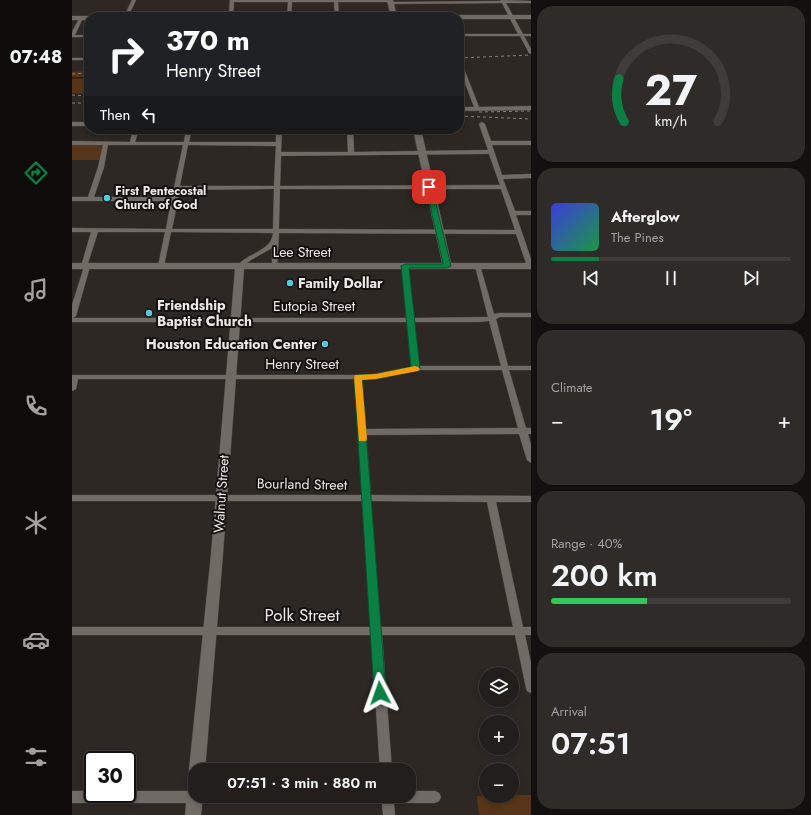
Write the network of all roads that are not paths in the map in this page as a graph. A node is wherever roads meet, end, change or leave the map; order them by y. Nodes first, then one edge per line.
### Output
1 (134, 0) edge
2 (232, 0) edge
3 (290, 0) edge
4 (336, 0) edge
5 (391, 1) edge
6 (503, 1) edge
7 (531, 2) edge
8 (128, 12) edge
9 (231, 12) edge
10 (289, 12) edge
11 (337, 12) edge
12 (393, 12) edge
13 (464, 17) edge
14 (512, 17) junction
15 (531, 17) edge
16 (72, 18) edge
17 (81, 18) joint
18 (464, 35) edge
19 (521, 35) junction
20 (531, 35) edge
21 (84, 36) edge
22 (74, 37) edge
23 (531, 54) edge
24 (72, 58) edge
25 (84, 58) edge
26 (464, 74) edge
27 (531, 108) edge
28 (464, 109) edge
29 (477, 109) junction
30 (72, 124) edge
31 (84, 124) edge
32 (482, 124) dead end
33 (135, 134) edge
34 (188, 134) edge
35 (279, 134) edge
36 (350, 134) edge
37 (418, 134) edge
38 (72, 143) edge
39 (106, 143) junction
40 (186, 143) junction
41 (488, 143) junction
42 (531, 143) edge
43 (132, 144) junction
44 (279, 144) junction
45 (491, 152) junction
46 (351, 153) junction
47 (422, 153) junction
48 (279, 154) junction
49 (531, 176) edge
50 (500, 177) junction
51 (429, 187) junction
52 (504, 187) junction
53 (177, 188) junction
54 (277, 188) junction
55 (72, 199) edge
56 (90, 199) junction
57 (175, 199) junction
58 (513, 213) junction
59 (531, 213) edge
60 (72, 230) edge
61 (95, 230) junction
62 (168, 231) junction
63 (440, 232) junction
64 (519, 232) junction
65 (275, 234) junction
66 (72, 266) edge
67 (86, 266) junction
68 (162, 266) junction
69 (240, 266) junction
70 (275, 266) junction
71 (405, 266) junction
72 (447, 266) junction
73 (478, 266) junction
74 (530, 266) edge
75 (531, 314) edge
76 (72, 316) edge
77 (492, 318) junction
78 (72, 320) edge
79 (236, 320) junction
80 (409, 320) junction
81 (505, 368) junction
82 (531, 368) edge
83 (415, 369) junction
84 (74, 377) edge
85 (231, 377) junction
86 (358, 377) junction
87 (72, 389) edge
88 (527, 431) edge
89 (362, 432) junction
90 (531, 460) edge
91 (221, 497) junction
92 (72, 498) edge
93 (366, 499) junction
94 (491, 499) junction
95 (531, 499) edge
96 (72, 631) edge
97 (210, 631) junction
98 (376, 631) junction
99 (519, 631) junction
100 (531, 631) edge
101 (531, 688) edge
102 (198, 763) edge
103 (385, 763) edge
104 (188, 794) edge
105 (72, 797) edge
106 (416, 797) edge
107 (435, 797) dead end
108 (194, 803) edge
109 (388, 803) edge
110 (193, 815) edge
111 (389, 815) edge

1 - 8 street
2 - 3 street
2 - 9 street
3 - 4 street
3 - 10 street
4 - 5 street
4 - 11 street
5 - 6 street
5 - 12 street
6 - 7 street
6 - 14 street
13 - 14 street
14 - 15 street
14 - 19 street
16 - 17 street
17 - 22 street
18 - 19 street
19 - 20 street
19 - 23 street
21 - 22 street
24 - 25 street
26 - 29 street
27 - 29 street
28 - 29 street
30 - 31 street
32 - 41 street
33 - 43 street
34 - 40 street
35 - 44 street
36 - 46 street
37 - 47 street
38 - 39 street
39 - 43 street
39 - 56 street
40 - 43 street
40 - 44 street
40 - 53 street
41 - 42 street
41 - 45 street
44 - 48 street
45 - 47 street
45 - 50 street
46 - 47 street
46 - 48 street
47 - 51 street
48 - 54 street
49 - 50 street
50 - 52 street
51 - 52 street
51 - 54 street
51 - 63 street
52 - 58 street
53 - 54 street
53 - 57 street
54 - 65 street
55 - 56 street
56 - 57 street
57 - 62 street
58 - 59 street
58 - 64 street
60 - 61 street
61 - 62 street
61 - 67 street
62 - 65 street
62 - 68 street
63 - 64 street
63 - 65 street
63 - 72 street
64 - 74 street
65 - 69 street
65 - 70 street
66 - 67 street, Lee Street
67 - 68 street, Lee Street
67 - 76 street
68 - 69 street, Lee Street
69 - 70 street, Lee Street
69 - 79 street, Walnut Street
70 - 71 street, Lee Street
71 - 72 street, Lee Street
71 - 80 street
72 - 73 street, Lee Street
73 - 74 street, Lee Street
73 - 77 street
75 - 77 street, Eutopia Street
77 - 80 street, Eutopia Street
77 - 81 street
78 - 79 street, Eutopia Street
79 - 80 street, Eutopia Street
79 - 85 street, Walnut Street
80 - 83 street
81 - 82 street, Henry Street
81 - 83 street, Henry Street
81 - 88 street
83 - 86 street, Henry Street
84 - 85 street, Henry Street
84 - 87 street
85 - 86 street, Henry Street
85 - 91 street, Walnut Street
86 - 89 street
88 - 89 street
88 - 90 street
89 - 93 street
91 - 92 street, Bourland Street
91 - 93 street, Bourland Street
91 - 97 street, Walnut Street
93 - 94 street, Bourland Street
93 - 98 street
94 - 95 street, Bourland Street
94 - 99 street
96 - 97 street, Polk Street
97 - 98 street, Polk Street
97 - 102 street, Walnut Street
98 - 99 street, Polk Street
98 - 103 street
99 - 100 street, Polk Street
99 - 101 street
104 - 105 street
106 - 107 street
108 - 110 street
109 - 111 street

